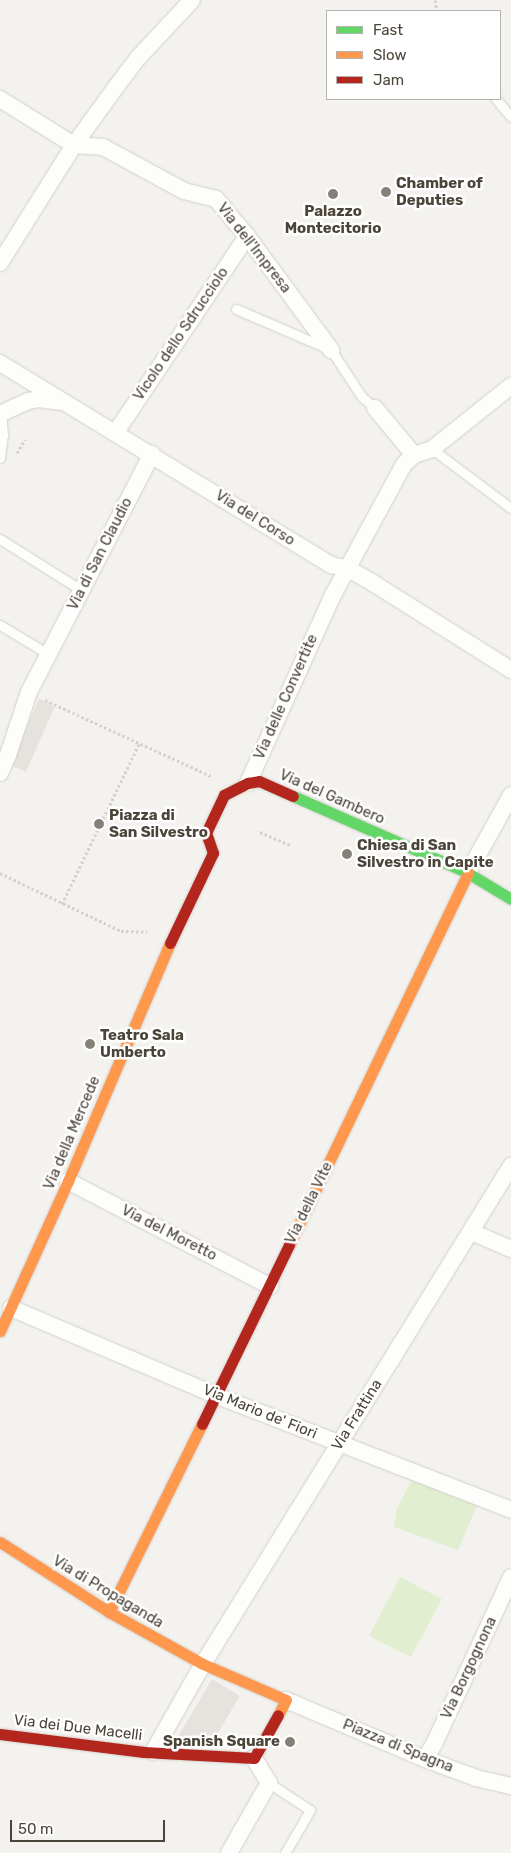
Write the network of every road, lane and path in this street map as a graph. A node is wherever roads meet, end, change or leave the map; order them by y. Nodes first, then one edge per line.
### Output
1 (192, 0) edge
2 (0, 99) edge
3 (497, 100) edge
4 (511, 117) edge
5 (74, 145) junction
6 (247, 236) junction
7 (0, 263) edge
8 (236, 309) dead end
9 (331, 350) junction
10 (0, 363) edge
11 (511, 386) edge
12 (70, 405) junction
13 (375, 408) joint
14 (0, 412) edge
15 (116, 432) junction
16 (25, 439) dead end
17 (432, 449) junction
18 (16, 454) dead end
19 (152, 454) junction
20 (414, 455) junction
21 (0, 458) edge
22 (511, 508) edge
23 (0, 539) edge
24 (346, 568) junction
25 (81, 590) junction
26 (0, 625) edge
27 (48, 654) junction
28 (511, 670) edge
29 (34, 694) junction
30 (139, 744) junction
31 (4, 752) edge
32 (0, 773) edge
33 (218, 779) dead end
34 (248, 783) junction
35 (511, 795) edge
36 (260, 832) dead end
37 (290, 845) dead end
38 (0, 873) edge
39 (468, 873) junction
40 (511, 899) edge
41 (62, 904) junction
42 (147, 932) dead end
43 (511, 1166) edge
44 (68, 1181) junction
45 (472, 1232) junction
46 (511, 1249) edge
47 (270, 1286) junction
48 (6, 1308) edge
49 (0, 1331) edge
50 (215, 1395) junction
51 (339, 1444) junction
52 (511, 1510) edge
53 (0, 1542) edge
54 (511, 1577) edge
55 (109, 1612) junction
56 (203, 1664) junction
57 (286, 1700) junction
58 (0, 1734) edge
59 (153, 1752) junction
60 (254, 1758) junction
61 (425, 1759) junction
62 (269, 1783) junction
63 (511, 1786) edge
64 (230, 1853) edge
65 (285, 1853) edge

1 - 5 street
2 - 5 street
3 - 4 lane
5 - 6 street, Via dell'Impresa
5 - 7 street
6 - 9 street, Via dell'Impresa
6 - 15 street, Vicolo dello Sdrucciolo
8 - 9 lane
9 - 13 lane, Via dell'Impresa
10 - 12 street, Via del Corso
11 - 17 street
12 - 14 street
12 - 15 street, Via del Corso
13 - 20 street
14 - 21 lane
15 - 19 street, Via del Corso
16 - 18 path
17 - 20 street
17 - 22 lane
19 - 24 street, Via del Corso
19 - 25 street, Via di San Claudio
20 - 24 street, Via delle Convertite
23 - 25 lane
24 - 28 street, Via del Corso
24 - 34 street, Via delle Convertite
25 - 27 street, Via di San Claudio
26 - 27 lane
27 - 29 street, Via di San Claudio
29 - 30 path
29 - 31 street
30 - 33 path
30 - 41 path
31 - 32 street
34 - 39 street, Via del Gambero
34 - 44 street, Via della Mercede
35 - 39 street, Via della Vite
36 - 37 path
38 - 41 path
39 - 40 street, Via del Gambero
39 - 47 street, Via della Vite
41 - 42 path
43 - 45 street, Via Frattina
44 - 47 street, Via del Moretto
44 - 48 street, Via della Mercede
45 - 46 street
45 - 51 street, Via Frattina
47 - 50 street, Via della Vite
48 - 49 street, Via della Mercede
48 - 50 street, Via Mario de' Fiori
50 - 51 street, Via Mario de' Fiori
50 - 55 street, Via della Vite
51 - 52 street, Via Mario de' Fiori
51 - 56 street, Via Frattina
53 - 55 street, Via di Propaganda
54 - 61 street, Via Borgognona
55 - 56 street, Via di Propaganda
56 - 57 street
56 - 59 street
57 - 60 street
57 - 61 street, Piazza di Spagna
58 - 59 street, Via dei Due Macelli
59 - 60 street
60 - 62 street
61 - 63 street, Piazza di Spagna
62 - 64 street
62 - 65 lane

